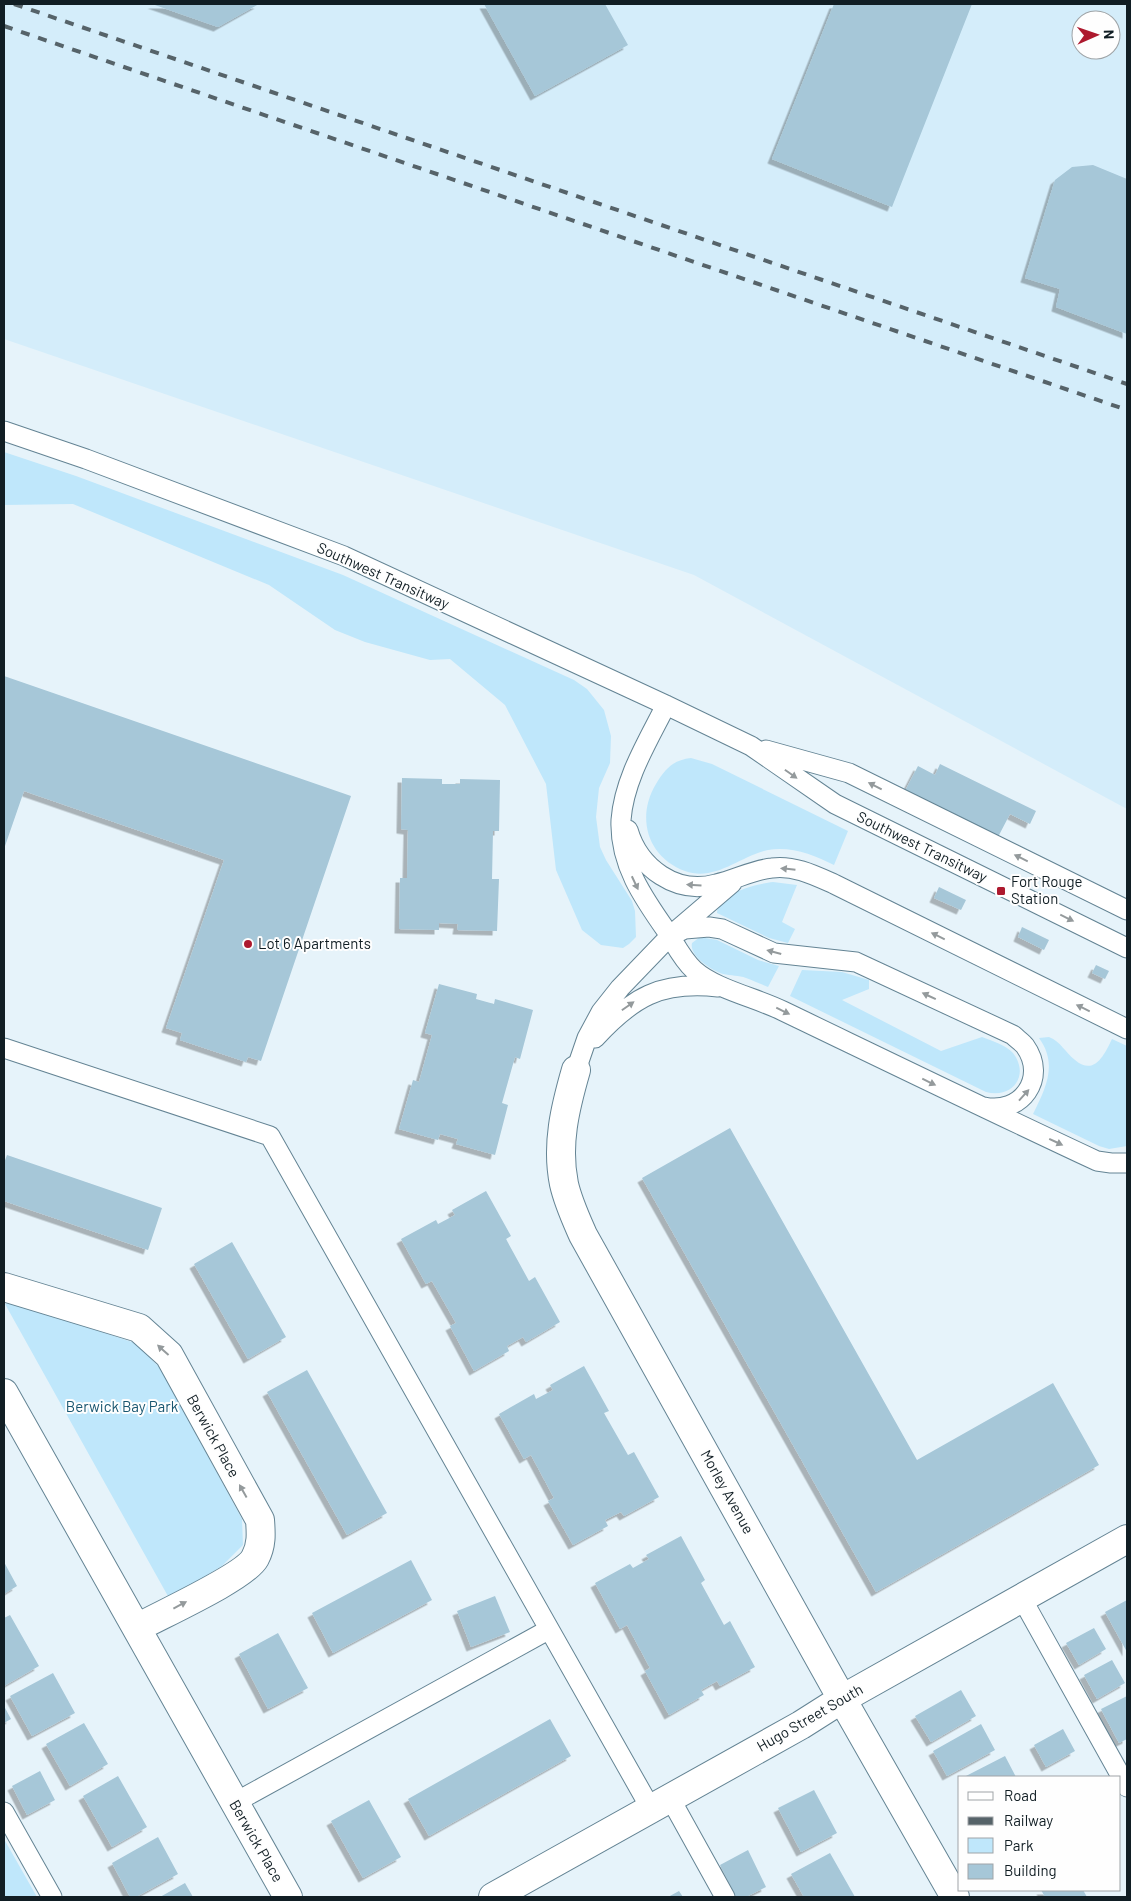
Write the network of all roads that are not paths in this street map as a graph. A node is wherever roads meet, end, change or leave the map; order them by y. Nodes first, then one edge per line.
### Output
1 (4, 431) edge
2 (666, 705) junction
3 (751, 746) junction
4 (624, 801) junction
5 (741, 876) junction
6 (1127, 910) edge
7 (670, 936) junction
8 (1127, 948) edge
9 (738, 992) junction
10 (1127, 1029) edge
11 (4, 1048) edge
12 (576, 1070) junction
13 (980, 1106) junction
14 (1127, 1163) edge
15 (4, 1287) edge
16 (4, 1393) edge
17 (1127, 1539) edge
18 (1021, 1598) junction
19 (136, 1628) junction
20 (548, 1630) junction
21 (842, 1699) junction
22 (1121, 1776) edge
23 (234, 1803) junction
24 (660, 1803) junction
25 (4, 1812) edge
26 (52, 1897) edge
27 (288, 1897) edge
28 (493, 1897) edge
29 (725, 1897) edge
30 (955, 1897) edge

1 - 2 lane, Southwest Transitway
2 - 3 lane, Southwest Transitway
2 - 4 lane
6 -> 3 lane, Southwest Transitway
3 -> 8 lane, Southwest Transitway
5 -> 4 lane
4 -> 7 lane
5 - 7 lane
10 -> 5 lane
7 - 9 lane
7 - 12 lane
13 -> 7 lane
12 -> 9 lane
9 -> 13 lane
11 - 20 lane
12 - 21 street, Morley Avenue
13 -> 14 lane
19 -> 15 street, Berwick Place
16 - 19 street, Berwick Place
17 - 18 street, Hugo Street South
18 - 21 street, Hugo Street South
18 - 22 lane
19 - 23 street, Berwick Place
20 - 23 lane
20 - 24 lane
21 - 24 street, Hugo Street South
21 - 30 street, Morley Avenue
23 - 27 street, Berwick Place
24 - 28 street, Hugo Street South
24 - 29 lane
25 - 26 lane

